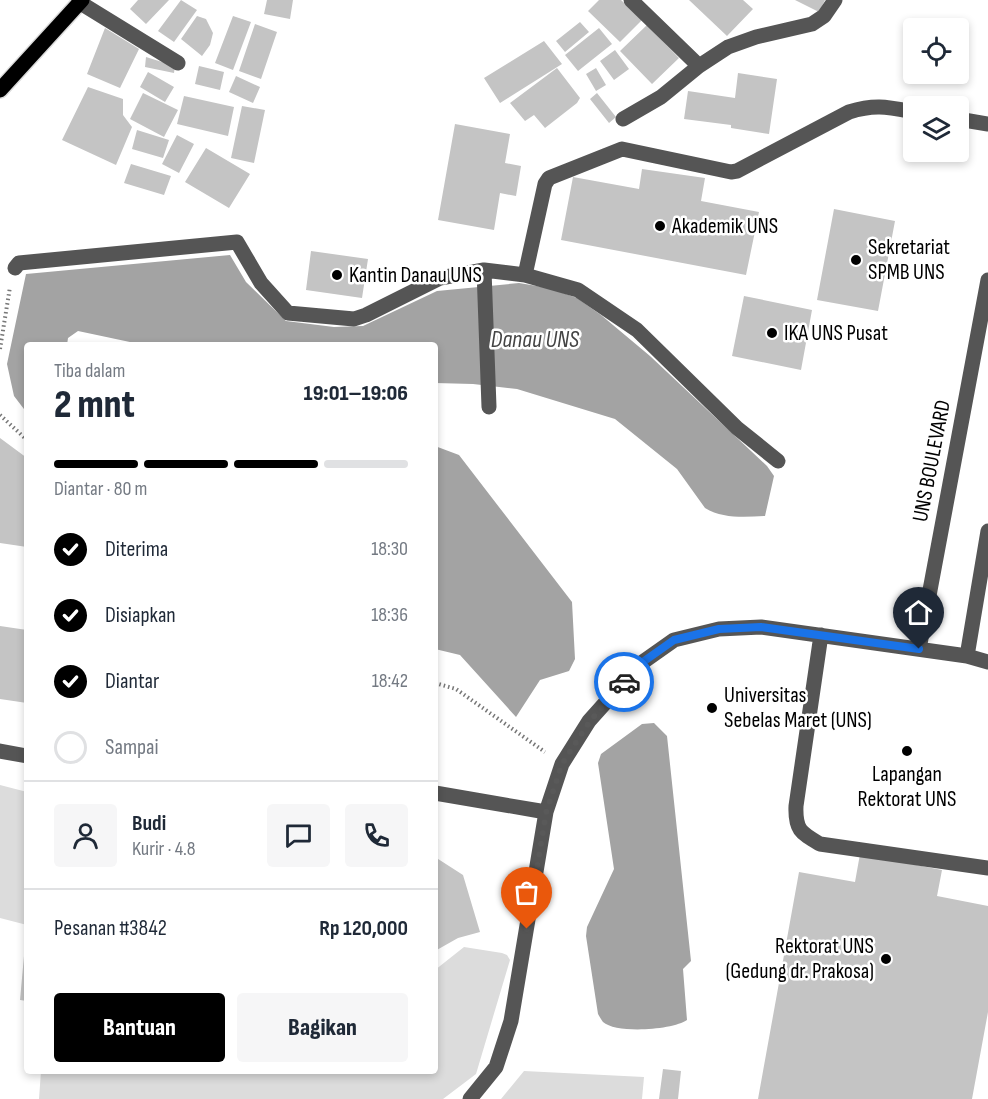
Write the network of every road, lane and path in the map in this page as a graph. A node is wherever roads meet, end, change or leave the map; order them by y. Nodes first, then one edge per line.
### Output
1 (631, 0) edge
2 (835, 0) edge
3 (81, 1) edge
4 (178, 63) dead end
5 (699, 66) junction
6 (0, 90) edge
7 (903, 110) edge
8 (623, 119) dead end
9 (969, 121) edge
10 (988, 124) edge
11 (15, 268) dead end
12 (484, 270) junction
13 (525, 275) junction
14 (988, 280) edge
15 (10, 286) dead end
16 (0, 349) edge
17 (489, 407) dead end
18 (0, 415) edge
19 (24, 437) edge
20 (778, 461) dead end
21 (988, 531) edge
22 (821, 635) junction
23 (919, 649) junction
24 (967, 656) junction
25 (988, 662) edge
26 (438, 683) edge
27 (0, 751) edge
28 (24, 755) edge
29 (562, 764) junction
30 (438, 794) edge
31 (546, 813) junction
32 (988, 868) edge
33 (470, 1099) edge

1 - 5 street
2 - 5 street
3 - 4 street
3 - 6 main road
5 - 8 street
7 - 13 street
9 - 10 street
11 - 12 street
12 - 13 street
12 - 17 street
13 - 20 street
14 - 23 street, UNS BOULEVARD
15 - 16 path
18 - 19 path
21 - 24 street
22 - 23 street
22 - 29 street
22 - 32 street
23 - 24 street
24 - 25 street
26 - 29 path
27 - 28 street
29 - 31 street
30 - 31 street
31 - 33 street

